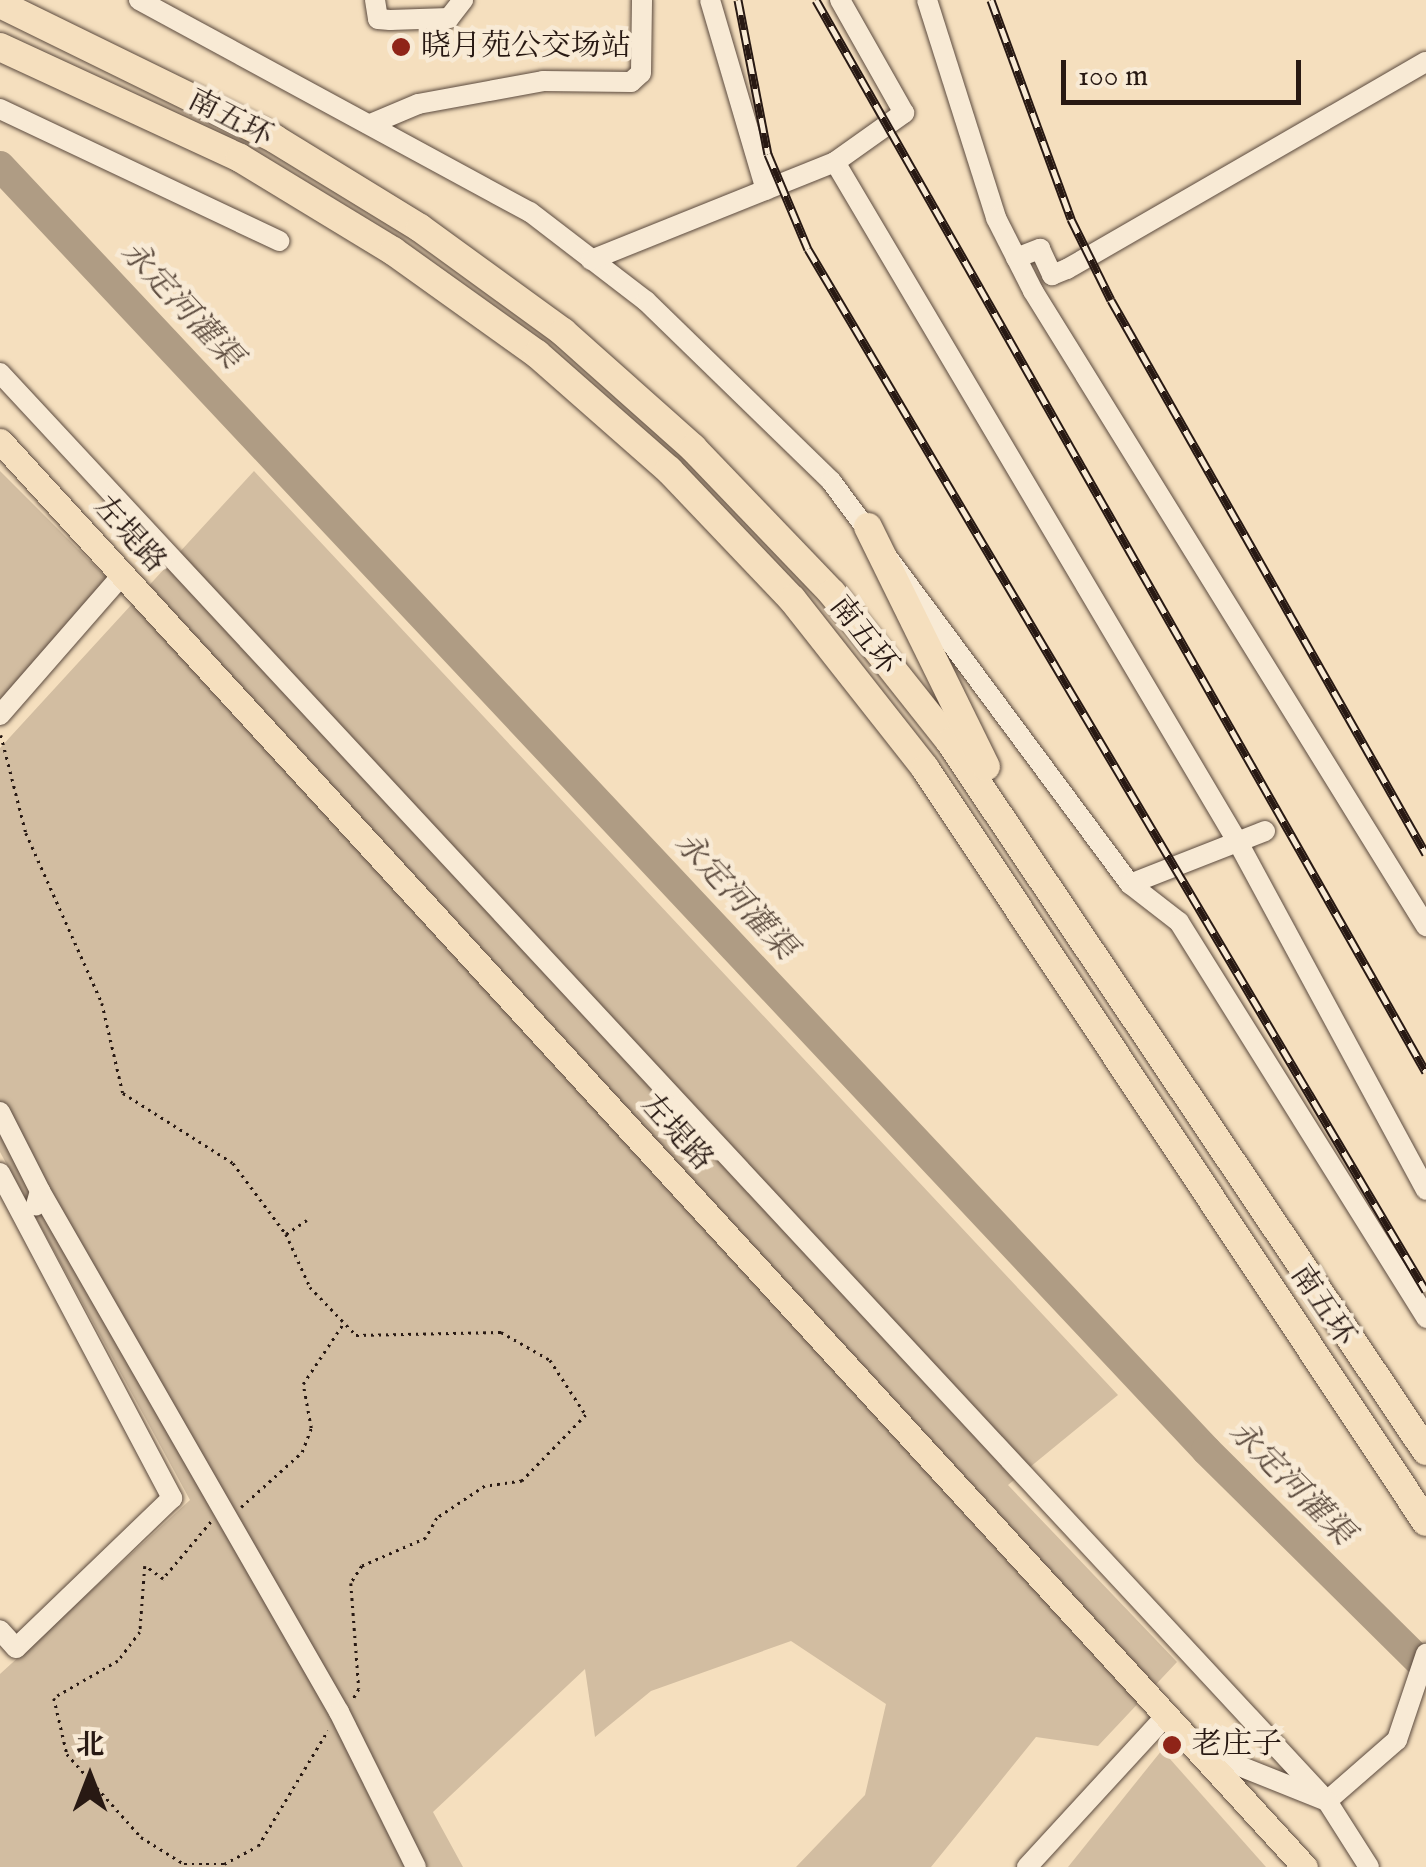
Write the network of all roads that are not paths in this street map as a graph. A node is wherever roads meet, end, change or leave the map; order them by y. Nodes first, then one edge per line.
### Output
1 (139, 0) edge
2 (375, 0) edge
3 (463, 0) edge
4 (642, 0) edge
5 (710, 0) edge
6 (840, 0) edge
7 (927, 0) edge
8 (0, 4) edge
9 (0, 48) edge
10 (1426, 62) edge
11 (0, 109) edge
12 (373, 123) junction
13 (835, 162) junction
14 (766, 190) junction
15 (279, 241) dead end
16 (1016, 258) junction
17 (592, 260) junction
18 (0, 373) edge
19 (0, 441) edge
20 (868, 527) junction
21 (122, 576) junction
22 (0, 715) edge
23 (1265, 831) dead end
24 (1240, 846) junction
25 (1045, 879) junction
26 (1130, 884) junction
27 (1426, 926) edge
28 (0, 1112) edge
29 (0, 1173) edge
30 (1426, 1190) edge
31 (40, 1192) junction
32 (33, 1214) dead end
33 (1426, 1318) edge
34 (1426, 1450) edge
35 (1426, 1522) edge
36 (0, 1630) edge
37 (1426, 1654) edge
38 (1166, 1716) junction
39 (1195, 1748) junction
40 (1327, 1802) junction
41 (416, 1867) edge
42 (1027, 1867) edge
43 (1305, 1867) edge
44 (1369, 1867) edge

1 - 12 street
2 - 3 street
4 - 12 street
5 - 14 street
6 - 13 street
7 - 16 street
8 - 25 highway, 南五环
9 - 35 highway, 南五环
10 - 16 street
11 - 15 street
12 - 17 street
13 - 14 street
13 - 24 street
14 - 17 street
16 - 27 street
17 - 20 street
18 - 40 street
19 - 21 main road, 左堤路
20 - 25 highway
20 - 26 street
21 - 22 street
21 - 38 main road, 左堤路
23 - 24 street
24 - 26 street
24 - 30 street
25 - 34 highway, 南五环
26 - 33 street
28 - 31 street
29 - 36 street
31 - 32 street
31 - 41 street
37 - 40 street
38 - 39 main road, 左堤路
38 - 42 street
39 - 40 street
39 - 43 main road, 左堤路
40 - 44 street

